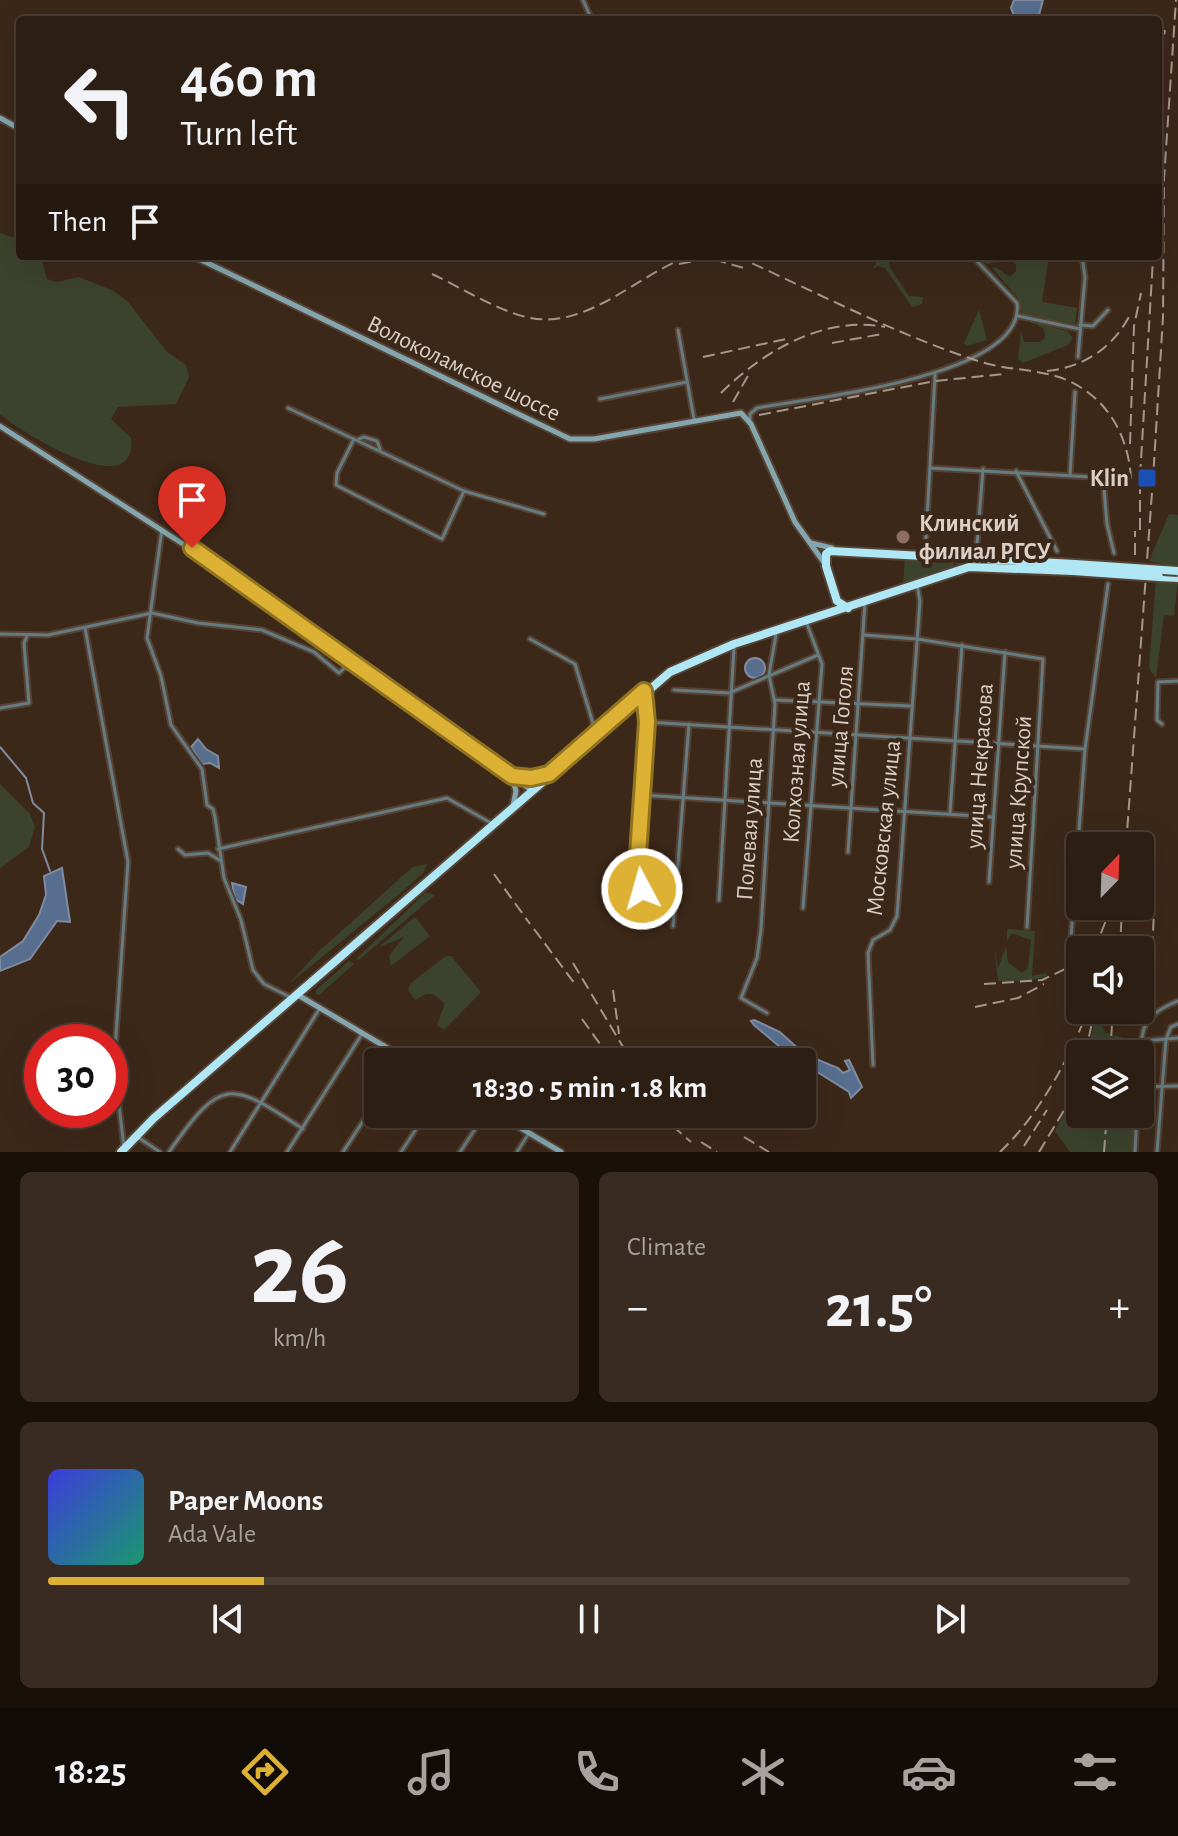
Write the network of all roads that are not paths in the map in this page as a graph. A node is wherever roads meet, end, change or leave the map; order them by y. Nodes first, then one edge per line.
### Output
1 (201, 260) edge
2 (976, 260) edge
3 (1083, 260) edge
4 (1108, 310) dead end
5 (1018, 316) junction
6 (1080, 327) junction
7 (678, 330) dead end
8 (1078, 357) dead end
9 (935, 374) junction
10 (687, 382) junction
11 (1075, 392) dead end
12 (600, 399) dead end
13 (288, 408) dead end
14 (757, 408) junction
15 (736, 412) junction
16 (694, 419) junction
17 (751, 424) junction
18 (0, 426) edge
19 (355, 439) junction
20 (382, 452) junction
21 (930, 468) junction
22 (983, 469) junction
23 (1016, 471) junction
24 (1070, 475) junction
25 (1103, 477) junction
26 (1109, 478) dead end
27 (464, 491) junction
28 (544, 514) dead end
29 (162, 529) junction
30 (801, 534) junction
31 (837, 549) junction
32 (1057, 551) dead end
33 (1114, 553) dead end
34 (925, 555) junction
35 (952, 556) junction
36 (976, 558) junction
37 (826, 566) junction
38 (1074, 568) junction
39 (1178, 571) edge
40 (953, 573) junction
41 (1178, 578) edge
42 (917, 584) junction
43 (1108, 584) dead end
44 (837, 601) junction
45 (865, 602) junction
46 (848, 608) junction
47 (152, 613) junction
48 (832, 613) junction
49 (805, 620) junction
50 (85, 628) junction
51 (776, 630) junction
52 (0, 634) edge
53 (864, 635) junction
54 (27, 636) junction
55 (530, 639) dead end
56 (917, 639) junction
57 (734, 644) junction
58 (962, 645) junction
59 (1005, 652) junction
60 (818, 655) junction
61 (352, 660) junction
62 (769, 675) junction
63 (1178, 681) edge
64 (674, 690) dead end
65 (733, 690) junction
66 (644, 691) junction
67 (775, 700) junction
68 (819, 700) junction
69 (861, 703) junction
70 (913, 706) junction
71 (0, 708) edge
72 (647, 722) junction
73 (689, 724) junction
74 (1162, 724) dead end
75 (731, 727) junction
76 (774, 730) junction
77 (817, 732) junction
78 (596, 733) junction
79 (858, 735) junction
80 (910, 739) junction
81 (955, 741) junction
82 (997, 744) junction
83 (1040, 746) junction
84 (1085, 749) junction
85 (549, 774) junction
86 (512, 776) junction
87 (531, 790) junction
88 (642, 795) junction
89 (684, 796) junction
90 (726, 798) junction
91 (768, 802) junction
92 (811, 803) junction
93 (512, 806) junction
94 (851, 807) junction
95 (905, 811) junction
96 (950, 815) junction
97 (992, 817) junction
98 (492, 824) junction
99 (178, 849) dead end
100 (218, 849) junction
101 (848, 852) dead end
102 (221, 861) junction
103 (989, 882) dead end
104 (642, 889) dead end
105 (719, 900) dead end
106 (803, 908) dead end
107 (673, 926) dead end
108 (1027, 927) dead end
109 (1071, 936) edge
110 (294, 996) junction
111 (1178, 1001) edge
112 (320, 1008) junction
113 (767, 1013) dead end
114 (1178, 1024) edge
115 (363, 1033) junction
116 (1178, 1038) edge
117 (1166, 1039) junction
118 (1142, 1040) edge
119 (1154, 1040) edge
120 (385, 1048) edge
121 (873, 1065) dead end
122 (1178, 1086) edge
123 (1154, 1088) edge
124 (1162, 1089) junction
125 (261, 1102) junction
126 (364, 1120) edge
127 (417, 1128) edge
128 (476, 1128) edge
129 (521, 1128) edge
130 (1136, 1128) edge
131 (303, 1129) junction
132 (529, 1133) junction
133 (136, 1136) junction
134 (122, 1150) edge
135 (160, 1152) edge
136 (169, 1152) edge
137 (230, 1152) edge
138 (287, 1152) edge
139 (343, 1152) edge
140 (401, 1152) edge
141 (460, 1152) edge
142 (517, 1152) edge
143 (561, 1152) edge
144 (1135, 1152) edge
145 (1157, 1152) edge

1 - 16 street, Волоколамское шоссе
2 - 5 street
3 - 6 street
4 - 6 street
5 - 6 street
5 - 9 street
6 - 8 street
7 - 10 street
9 - 14 street
9 - 21 street
10 - 12 street
10 - 16 street
11 - 24 street
13 - 19 street
14 - 15 street
14 - 17 street
15 - 16 street, Волоколамское шоссе
15 - 17 street
17 - 30 street
18 - 29 street
19 - 20 street
19 - 20 street
19 - 27 street
20 - 27 street
21 - 22 street
21 - 34 street
22 - 23 street
22 - 36 street
23 - 24 street
23 - 32 street
24 - 25 street
25 - 26 street
25 - 33 street
27 - 28 street
29 - 47 street
29 - 61 street
30 - 31 street
30 - 37 street
31 - 34 highway
31 - 37 highway
34 - 35 highway
35 - 36 highway
35 - 40 highway
36 - 38 highway
37 - 44 highway
38 - 39 highway, bridge
38 - 40 highway
38 - 41 highway, bridge
40 - 42 highway
42 - 45 highway
42 - 56 street, Московская улица
43 - 84 street
44 - 46 highway
44 - 48 highway
45 - 46 highway
45 - 53 street, улица Гоголя
46 - 48 highway
47 - 50 street
47 - 61 street
47 - 100 street
48 - 49 highway
49 - 51 highway
49 - 60 street, Колхозная улица
50 - 54 street
50 - 134 street
51 - 57 highway
51 - 62 street, Полевая улица
52 - 54 street
53 - 56 street
53 - 69 street, улица Гоголя
54 - 71 street
55 - 78 street
56 - 58 street
56 - 70 street, Московская улица
57 - 65 street
57 - 66 highway
58 - 59 street
58 - 81 street
59 - 82 street, улица Некрасова
59 - 83 street, улица Крупской
60 - 62 street
60 - 68 street, Колхозная улица
61 - 86 street
62 - 65 street
62 - 67 street, Полевая улица
63 - 74 street
64 - 65 street
65 - 75 street
66 - 72 street
66 - 78 highway
67 - 68 street
67 - 76 street, Полевая улица
68 - 69 street
68 - 77 street, Колхозная улица
69 - 70 street
69 - 79 street, улица Гоголя
70 - 80 street, Московская улица
72 - 73 street
72 - 88 street
73 - 75 street
73 - 89 street
75 - 76 street
75 - 90 street
76 - 77 street
76 - 91 street, Полевая улица
77 - 79 street
77 - 92 street, Колхозная улица
78 - 85 highway
79 - 80 street
79 - 94 street, улица Гоголя
80 - 81 street
80 - 95 street, Московская улица
81 - 82 street
81 - 96 street
82 - 83 street
82 - 97 street, улица Некрасова
83 - 84 street
83 - 108 street, улица Крупской
84 - 109 street
85 - 86 street
85 - 87 highway
86 - 87 street
86 - 93 street
87 - 93 highway
88 - 89 street
88 - 104 street
89 - 90 street
89 - 107 street
90 - 91 street
90 - 105 street
91 - 92 street
91 - 113 street, Полевая улица
92 - 94 street
92 - 106 street, Колхозная улица
93 - 98 highway
94 - 95 street
94 - 101 street, улица Гоголя
95 - 96 street
95 - 121 street, Московская улица
96 - 97 street
97 - 103 street, улица Некрасова
98 - 100 street
98 - 110 highway
99 - 102 street
100 - 102 street
102 - 110 street
110 - 112 street
110 - 133 highway
111 - 118 street
112 - 115 street
112 - 125 street
114 - 117 street
115 - 120 street
115 - 131 street
116 - 117 street
117 - 119 street
117 - 124 street
122 - 124 street
123 - 124 street
124 - 145 street
125 - 131 street
125 - 136 street
125 - 137 street
126 - 139 street
127 - 140 street
128 - 141 street
129 - 132 street
130 - 144 street
131 - 138 street
132 - 142 street
132 - 143 street
133 - 134 highway
133 - 135 street

